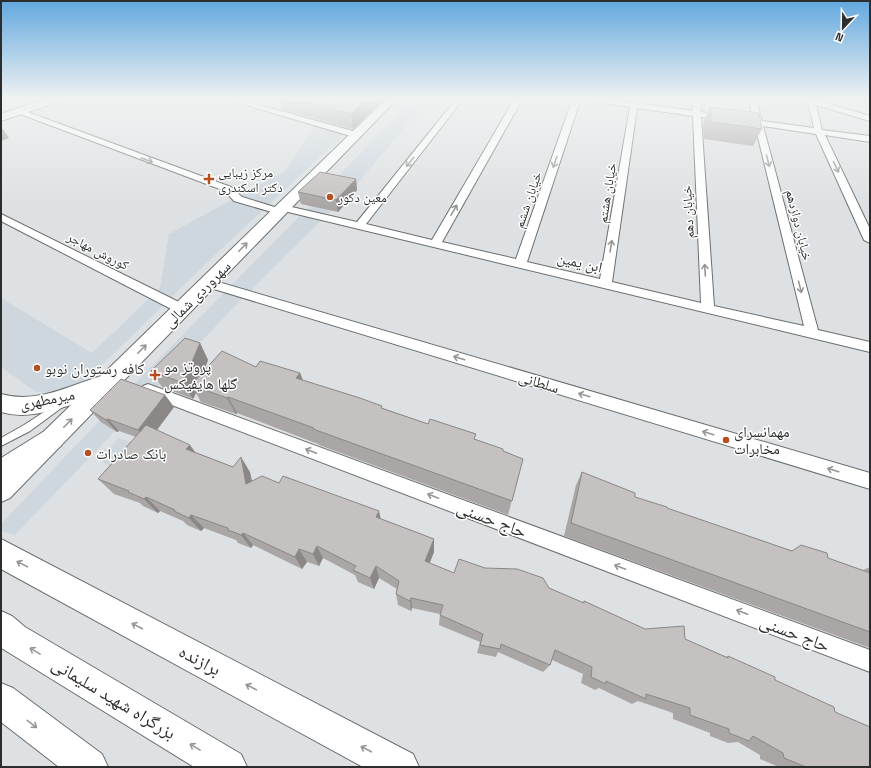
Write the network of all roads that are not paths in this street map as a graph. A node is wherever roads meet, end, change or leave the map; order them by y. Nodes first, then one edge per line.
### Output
1 (78, 134) edge
2 (352, 134) edge
3 (432, 134) edge
4 (498, 134) edge
5 (565, 134) edge
6 (630, 134) edge
7 (698, 134) edge
8 (761, 134) edge
9 (820, 134) edge
10 (832, 134) edge
11 (356, 135) joint
12 (870, 139) edge
13 (281, 209) junction
14 (1, 217) edge
15 (359, 226) junction
16 (870, 240) edge
17 (435, 244) junction
18 (520, 264) junction
19 (208, 283) junction
20 (605, 284) junction
21 (182, 309) junction
22 (708, 309) junction
23 (812, 334) junction
24 (870, 347) edge
25 (114, 377) junction
26 (72, 397) junction
27 (1, 403) edge
28 (52, 439) junction
29 (1, 442) edge
30 (1, 471) edge
31 (870, 481) edge
32 (1, 490) edge
33 (1, 553) edge
34 (1, 627) edge
35 (870, 661) edge
36 (1, 700) edge
37 (89, 767) edge
38 (228, 767) edge
39 (400, 767) edge

1 -> 13 street, ابن یمین
2 - 11 street
3 -> 15 street
17 -> 4 street
5 -> 18 street, خیابان ششم
20 -> 6 street, خیابان هشتم
22 -> 7 street, خیابان دهم
8 -> 23 street, خیابان دوازدهم
9 -> 16 street
10 - 12 street
11 - 13 main road, سهروردی شمالی
13 - 15 street, ابن یمین
19 -> 13 main road, سهروردی شمالی
14 - 21 street, کوروش مهاجر
15 - 17 street, ابن یمین
17 - 18 street, ابن یمین
18 - 20 street, ابن یمین
19 - 21 main road, سهروردی شمالی
31 -> 19 street, سلطانی
20 - 22 street, ابن یمین
25 -> 21 main road, سهروردی شمالی
22 - 23 street, ابن یمین
23 - 24 street, ابن یمین
25 - 26 main road, میرمطهری
28 -> 25 main road, سهروردی شمالی
35 -> 25 street, حاج حسنی
26 - 27 main road, میرمطهری
26 - 29 lane
28 - 30 main road
28 - 32 main road, سهروردی شمالی
39 -> 33 main road, برازنده
38 -> 34 main road, بزرگراه شهید سلیمانی
36 -> 37 main road

